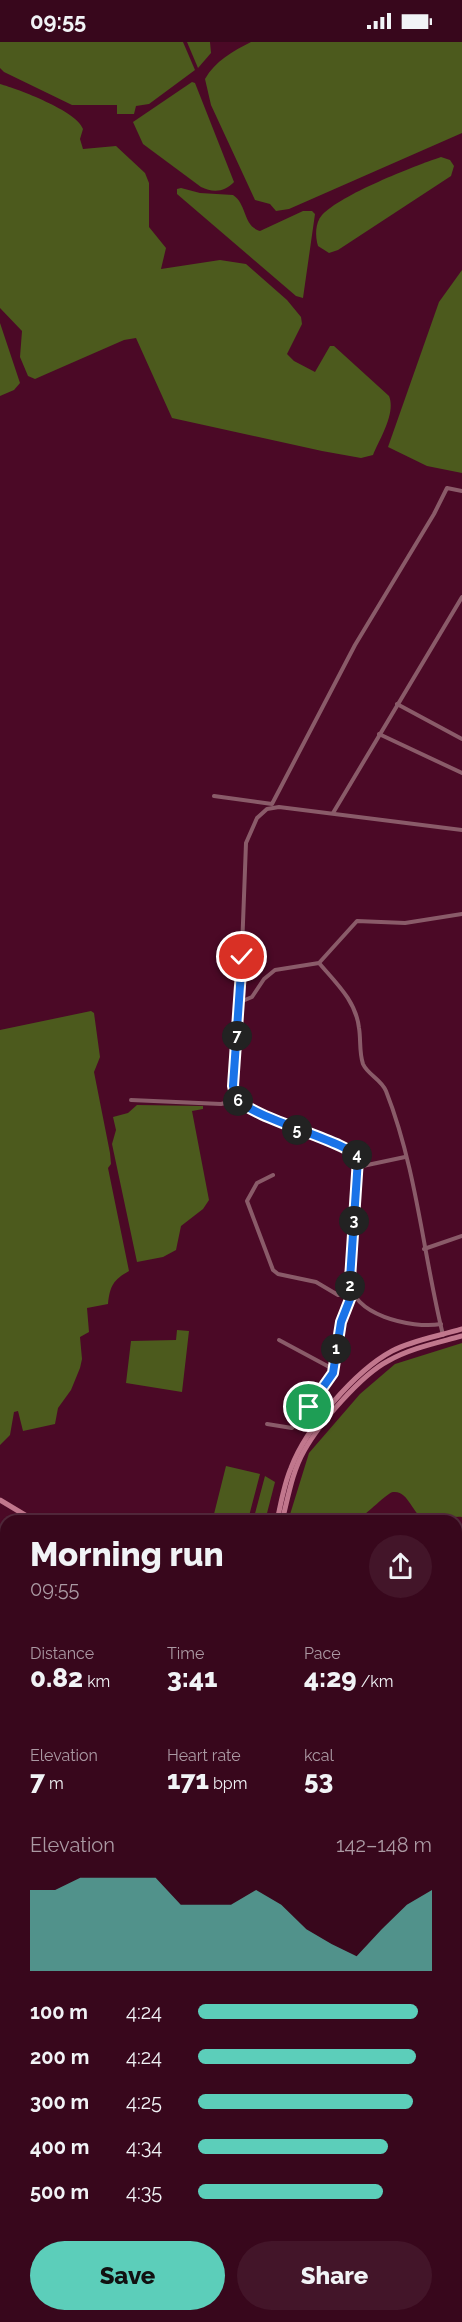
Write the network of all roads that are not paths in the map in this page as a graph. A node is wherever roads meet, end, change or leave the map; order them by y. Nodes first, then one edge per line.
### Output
1 (462, 492) edge
2 (462, 597) edge
3 (397, 704) junction
4 (379, 734) junction
5 (462, 739) edge
6 (462, 773) edge
7 (214, 796) dead end
8 (333, 813) junction
9 (462, 830) edge
10 (462, 914) edge
11 (319, 963) junction
12 (240, 1002) junction
13 (130, 1100) dead end
14 (237, 1100) junction
15 (405, 1157) junction
16 (357, 1167) junction
17 (273, 1175) dead end
18 (462, 1236) edge
19 (424, 1249) junction
20 (352, 1294) junction
21 (441, 1324) junction
22 (462, 1329) edge
23 (462, 1336) edge
24 (444, 1338) junction
25 (279, 1340) dead end
26 (333, 1369) junction
27 (267, 1424) dead end
28 (0, 1500) edge
29 (24, 1515) edge
30 (278, 1515) edge
31 (284, 1515) edge

1 - 7 street
2 - 3 street
3 - 4 street
3 - 5 street
4 - 6 street
4 - 8 street
8 - 9 street
8 - 12 street
10 - 11 street
11 - 12 street
11 - 15 street
12 - 14 street
13 - 14 street
14 - 16 street
15 - 16 street
15 - 19 street
16 - 20 street
17 - 20 street
18 - 19 street
19 - 21 street
20 - 21 street
20 - 26 street
21 - 24 street
22 - 24 main road
23 - 24 main road
24 - 30 main road
24 - 31 main road
25 - 26 street
26 - 27 street
28 - 29 main road

